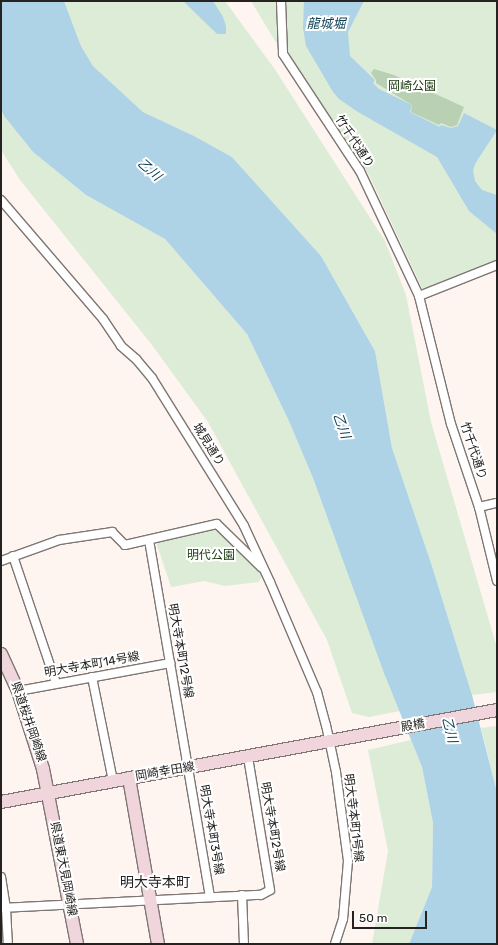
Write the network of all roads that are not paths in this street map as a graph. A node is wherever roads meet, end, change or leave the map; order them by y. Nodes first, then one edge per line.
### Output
1 (281, 1) edge
2 (1, 200) edge
3 (497, 265) edge
4 (419, 296) junction
5 (497, 503) edge
6 (479, 507) junction
7 (149, 540) junction
8 (13, 556) junction
9 (1, 561) edge
10 (265, 570) junction
11 (497, 581) edge
12 (1, 654) edge
13 (170, 663) junction
14 (92, 677) junction
15 (56, 683) junction
16 (18, 691) junction
17 (497, 710) edge
18 (329, 741) junction
19 (248, 757) junction
20 (189, 767) junction
21 (129, 778) junction
22 (113, 781) junction
23 (48, 793) junction
24 (1, 802) edge
25 (1, 877) edge
26 (242, 896) junction
27 (210, 897) junction
28 (150, 900) junction
29 (70, 906) junction
30 (4, 908) edge
31 (8, 944) edge
32 (77, 944) edge
33 (158, 944) edge
34 (244, 944) edge
35 (335, 944) edge

1 - 4 street, 竹千代通り
2 - 10 street, 城見通り
3 - 4 street
4 - 6 street, 竹千代通り
5 - 6 street
6 - 11 street, 竹千代通り
7 - 8 street
7 - 10 street
7 - 13 street, 明大寺本町12号線
8 - 9 street
8 - 15 street
10 - 18 street, 城見通り
12 - 16 main road, 県道桜井岡崎線
13 - 14 street, 明大寺本町14号線
13 - 20 street, 明大寺本町12号線
14 - 15 street, 明大寺本町14号線
14 - 22 street
15 - 16 street, 明大寺本町14号線
16 - 23 main road, 県道桜井岡崎線
17 - 18 main road, 殿橋
18 - 19 main road, 岡崎幸田線
18 - 35 street, 明大寺本町1号線
19 - 20 main road, 岡崎幸田線
19 - 26 street, 明大寺本町2号線
20 - 21 main road, 岡崎幸田線
20 - 27 street, 明大寺本町3号線
21 - 22 main road, 岡崎幸田線
21 - 28 main road
22 - 23 main road, 岡崎幸田線
23 - 24 main road, 岡崎幸田線
23 - 29 main road, 県道東大見岡崎線
25 - 30 street
26 - 27 street
26 - 34 street
27 - 28 street
28 - 29 street
28 - 33 main road
29 - 30 street
29 - 32 main road, 県道東大見岡崎線
30 - 31 street

